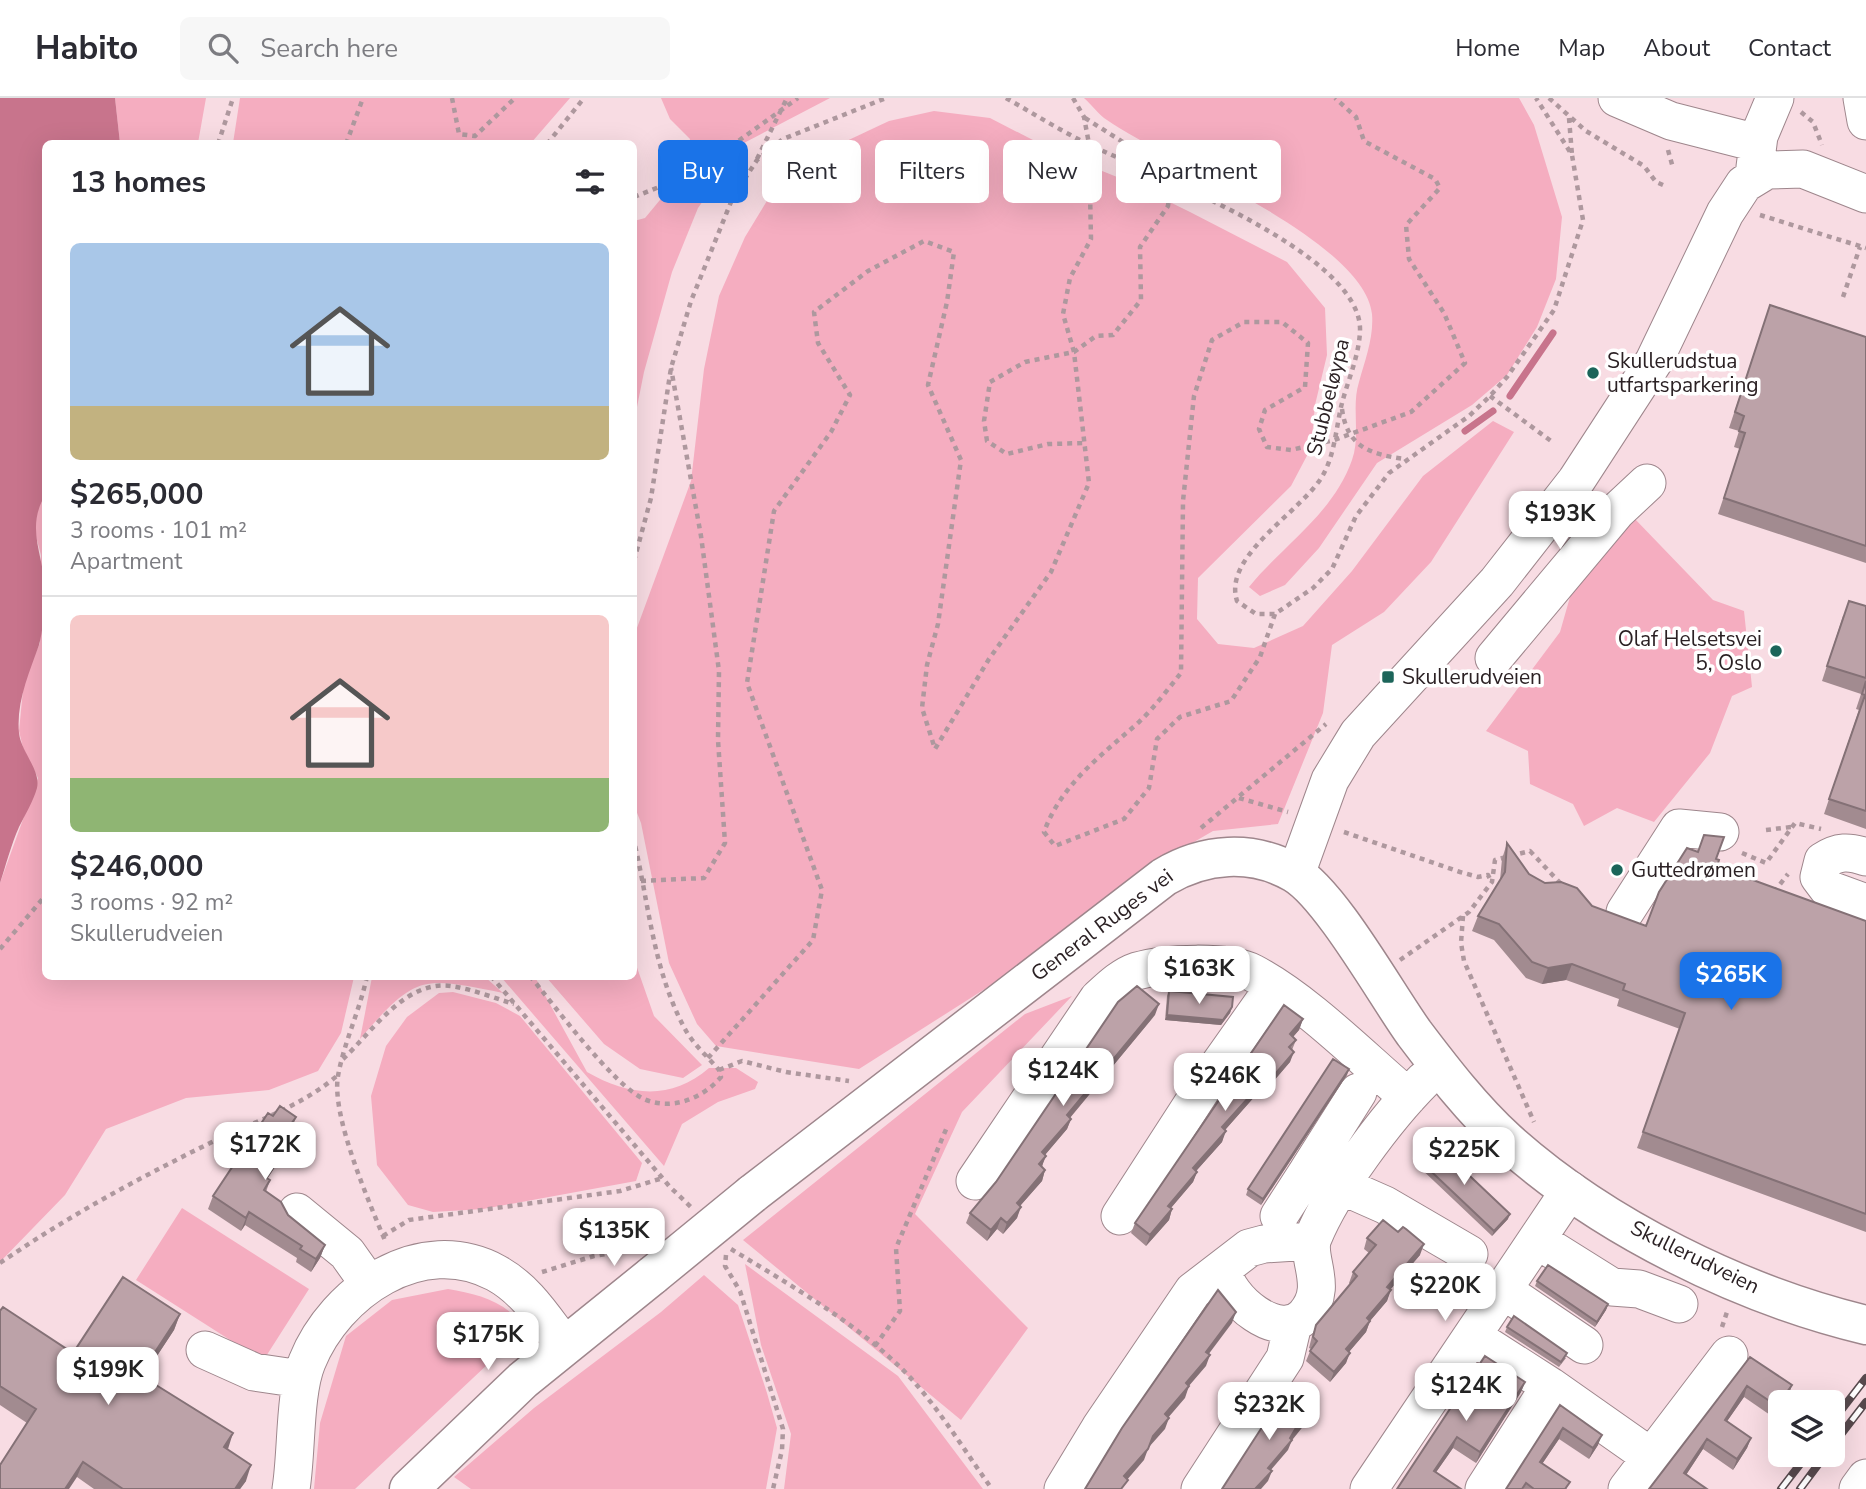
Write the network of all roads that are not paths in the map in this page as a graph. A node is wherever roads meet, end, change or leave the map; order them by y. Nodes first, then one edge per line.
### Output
1 (1616, 98) edge
2 (1862, 98) edge
3 (1866, 121) edge
4 (1752, 132) edge
5 (1866, 194) edge
6 (1647, 483) dead end
7 (1494, 658) dead end
8 (1730, 842) road end
9 (1866, 857) edge
10 (1296, 874) junction
11 (1866, 903) edge
12 (1625, 912) dead end
13 (1274, 987) junction
14 (1440, 1065) junction
15 (1358, 1092) dead end
16 (1408, 1097) junction
17 (1308, 1171) junction
18 (975, 1181) dead end
19 (1342, 1187) junction
20 (1570, 1190) junction
21 (297, 1212) dead end
22 (1120, 1216) dead end
23 (1279, 1216) dead end
24 (1537, 1240) junction
25 (1311, 1241) junction
26 (1469, 1254) dead end
27 (1223, 1269) junction
28 (383, 1277) junction
29 (1503, 1290) junction
30 (1679, 1304) dead end
31 (1293, 1324) junction
32 (1866, 1325) edge
33 (1472, 1336) junction
34 (1584, 1345) dead end
35 (565, 1346) junction
36 (205, 1350) dead end
37 (1729, 1355) dead end
38 (301, 1379) junction
39 (1550, 1386) junction
40 (1651, 1457) junction
41 (1866, 1478) edge
42 (291, 1489) edge
43 (409, 1489) edge
44 (1063, 1489) edge
45 (1200, 1489) edge
46 (1369, 1489) edge
47 (1484, 1489) edge
48 (1627, 1489) edge
49 (1858, 1489) edge

1 - 4 street
2 - 3 street
4 - 5 street
4 - 10 street
6 - 7 street
8 - 12 street
9 - 11 street
10 - 14 main road, Skullerudveien
10 - 35 main road, General Ruges vei, bridge
13 - 16 street
13 - 18 street
13 - 22 street
14 - 16 street
14 - 20 main road, Skullerudveien
15 - 17 street
16 - 19 street
17 - 19 street
17 - 23 street
19 - 25 street
19 - 26 street
20 - 24 street
20 - 32 main road, Skullerudveien
21 - 28 street
24 - 29 street
24 - 30 street
25 - 27 street
25 - 31 street
27 - 31 street
27 - 44 street
28 - 35 street
28 - 38 street
29 - 33 street
29 - 34 street
31 - 45 street
33 - 39 street
33 - 46 street
35 - 43 main road, General Ruges vei
36 - 38 street
37 - 40 street
38 - 42 street
39 - 40 street
39 - 47 street
40 - 48 street
41 - 49 street

